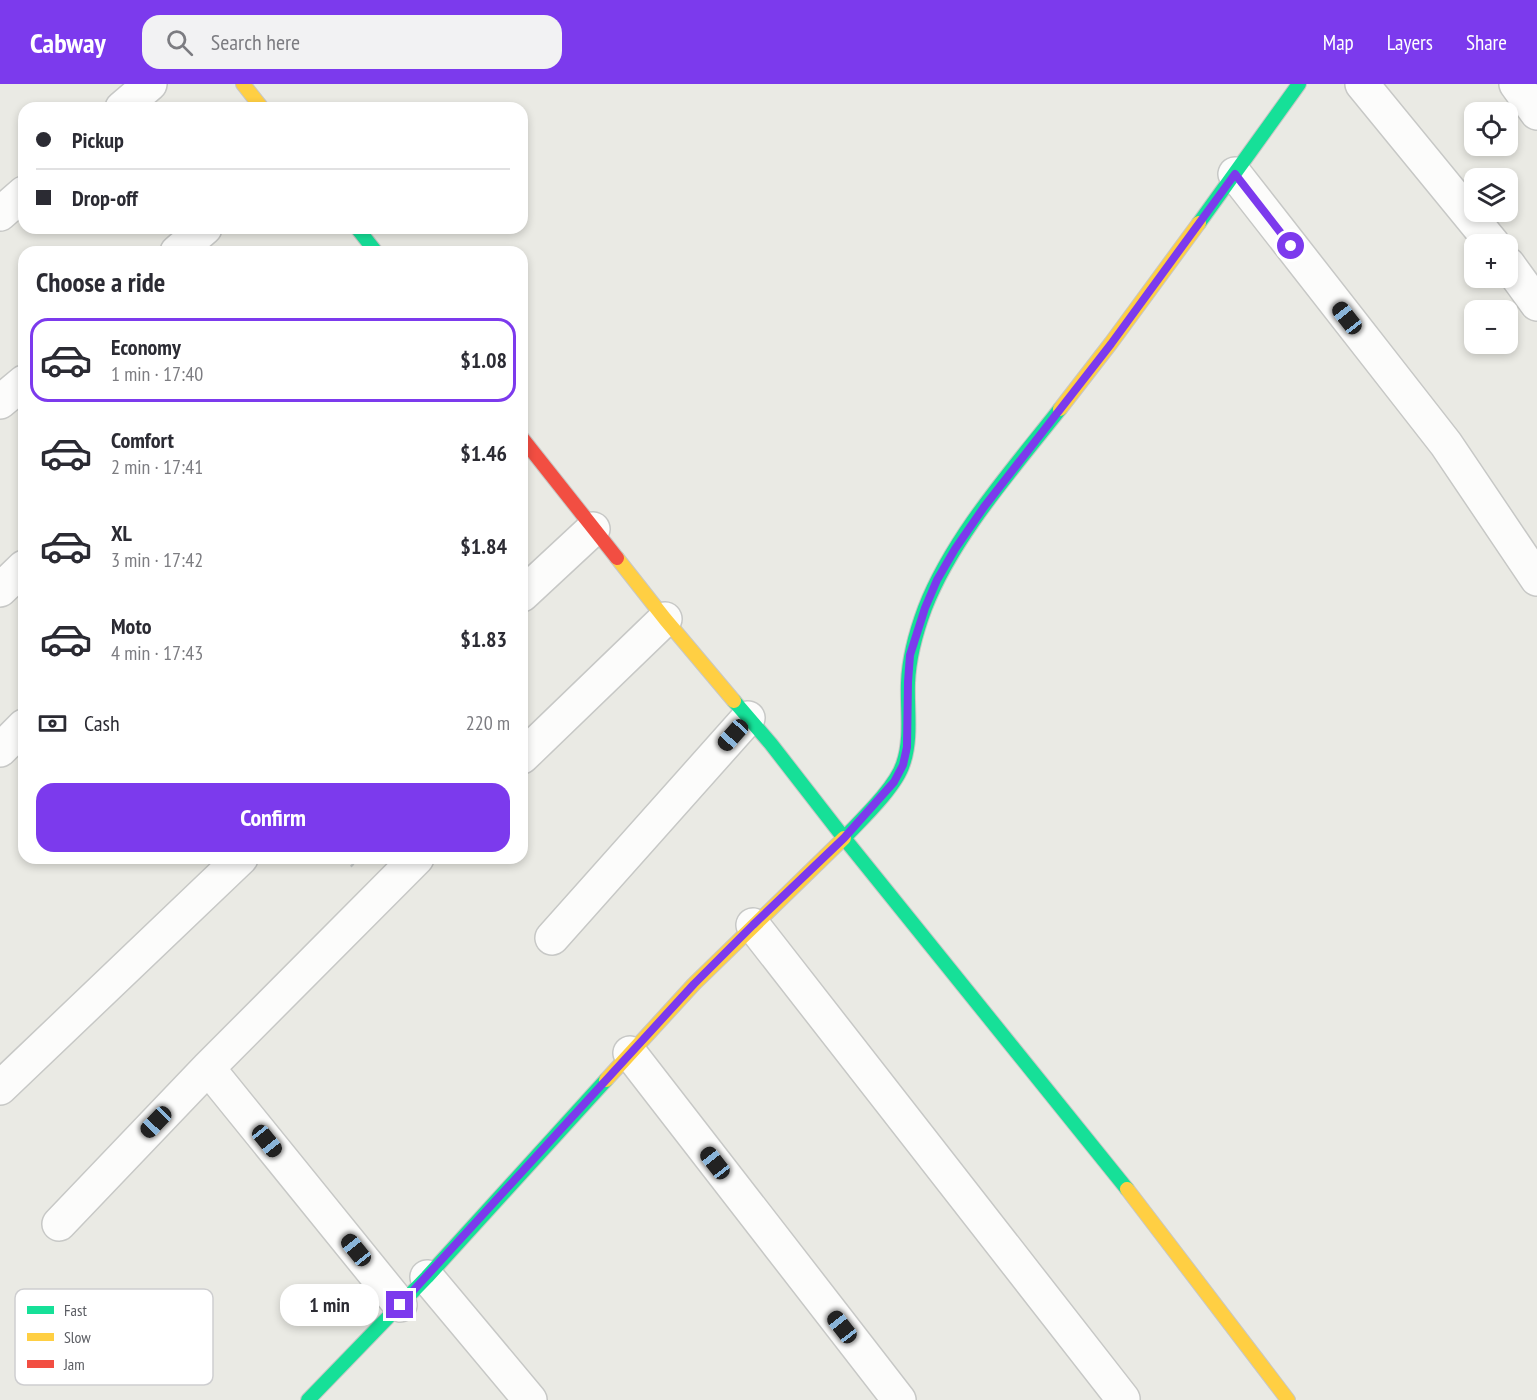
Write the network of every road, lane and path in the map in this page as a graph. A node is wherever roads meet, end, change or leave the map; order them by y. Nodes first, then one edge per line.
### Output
1 (150, 84) edge
2 (243, 84) edge
3 (1299, 84) edge
4 (1362, 84) edge
5 (1516, 84) edge
6 (129, 102) edge
7 (257, 102) edge
8 (1537, 114) edge
9 (1235, 174) junction
10 (18, 198) edge
11 (0, 214) edge
12 (199, 234) edge
13 (1485, 234) edge
14 (184, 246) edge
15 (1518, 278) edge
16 (1537, 304) edge
17 (18, 387) edge
18 (0, 402) edge
19 (528, 446) edge
20 (593, 529) junction
21 (18, 573) edge
22 (1537, 579) edge
23 (528, 589) edge
24 (0, 590) edge
25 (665, 619) junction
26 (748, 718) junction
27 (18, 732) edge
28 (0, 750) edge
29 (528, 751) edge
30 (844, 838) junction
31 (235, 864) edge
32 (411, 864) edge
33 (753, 925) junction
34 (552, 938) dead end
35 (630, 1053) junction
36 (208, 1068) junction
37 (0, 1088) edge
38 (59, 1224) dead end
39 (427, 1277) junction
40 (400, 1305) junction
41 (1123, 1399) edge
42 (308, 1400) edge
43 (530, 1400) edge
44 (899, 1400) edge
45 (1288, 1400) edge

1 - 6 street
2 - 7 street
3 - 9 street
4 - 13 street
5 - 8 street
9 - 22 street
9 - 30 street
10 - 11 street
12 - 14 street
15 - 16 street
17 - 18 street
19 - 20 street
20 - 23 street
20 - 25 street
21 - 24 street
25 - 26 street
25 - 29 street
26 - 30 street
26 - 34 street
27 - 28 street
30 - 33 street
30 - 45 street
31 - 37 street
32 - 36 street
33 - 35 street
33 - 41 street
35 - 39 street
35 - 44 street
36 - 38 street
36 - 40 street
39 - 40 street
39 - 43 street
40 - 42 street

